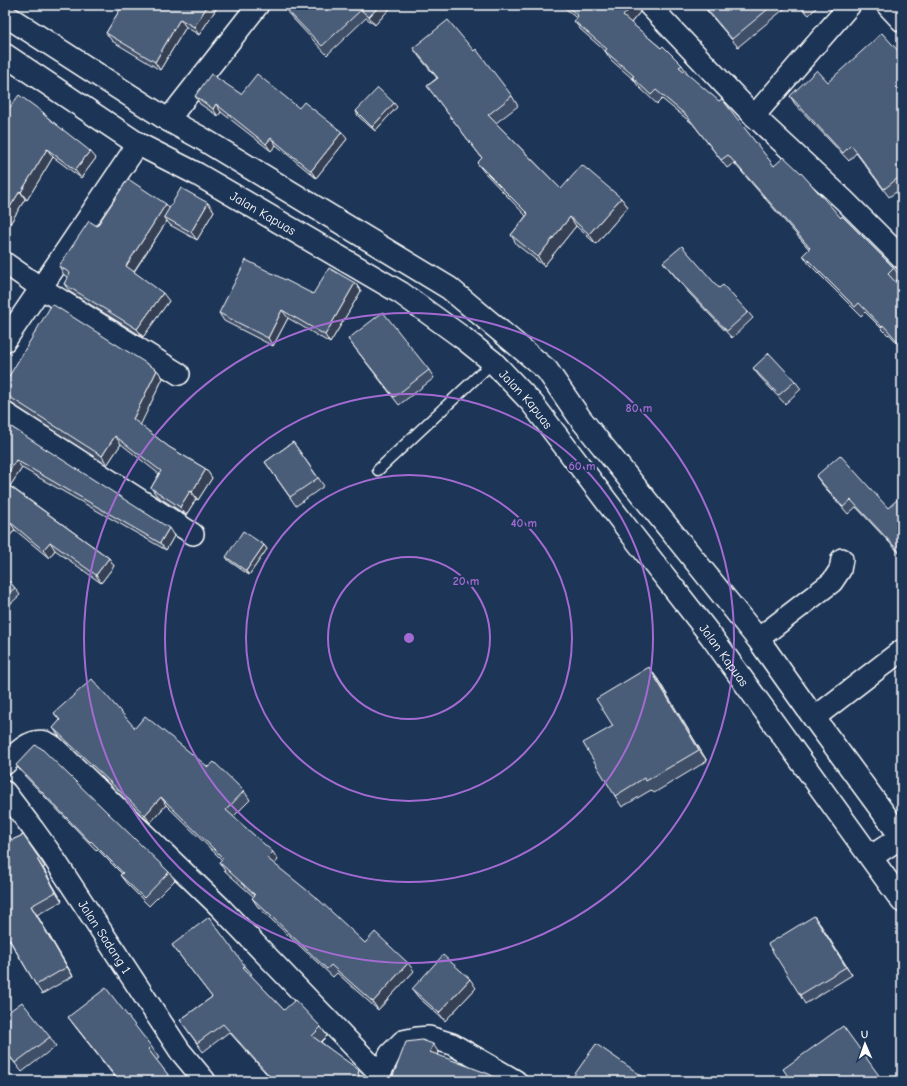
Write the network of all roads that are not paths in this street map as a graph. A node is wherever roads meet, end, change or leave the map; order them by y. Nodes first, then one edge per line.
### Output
1 (258, 5) edge
2 (648, 5) edge
3 (850, 5) edge
4 (887, 5) edge
5 (5, 15) edge
6 (902, 21) edge
7 (5, 55) edge
8 (754, 116) junction
9 (168, 120) junction
10 (138, 144) junction
11 (902, 258) edge
12 (5, 263) edge
13 (41, 288) junction
14 (5, 341) edge
15 (493, 362) junction
16 (179, 374) dead end
17 (5, 413) edge
18 (378, 470) dead end
19 (193, 534) dead end
20 (842, 559) dead end
21 (758, 639) junction
22 (902, 650) edge
23 (814, 718) junction
24 (5, 764) edge
25 (5, 792) edge
26 (902, 837) edge
27 (871, 857) junction
28 (902, 901) edge
29 (378, 1077) edge
30 (206, 1081) edge
31 (516, 1081) edge

1 - 9 street
2 - 8 street
3 - 8 street
4 - 6 street
5 - 9 street
7 - 10 street, Jalan Kapuas
8 - 11 street
9 - 21 street
10 - 13 street
10 - 15 street, Jalan Kapuas
12 - 13 street
13 - 14 street
13 - 16 street
15 - 18 lane
15 - 27 street, Jalan Kapuas
17 - 19 street
20 - 21 street
21 - 23 street
22 - 23 street
23 - 26 street
24 - 29 street
25 - 30 street, Jalan Sadang 1
26 - 27 street
27 - 28 street, Jalan Kapuas
29 - 31 street

